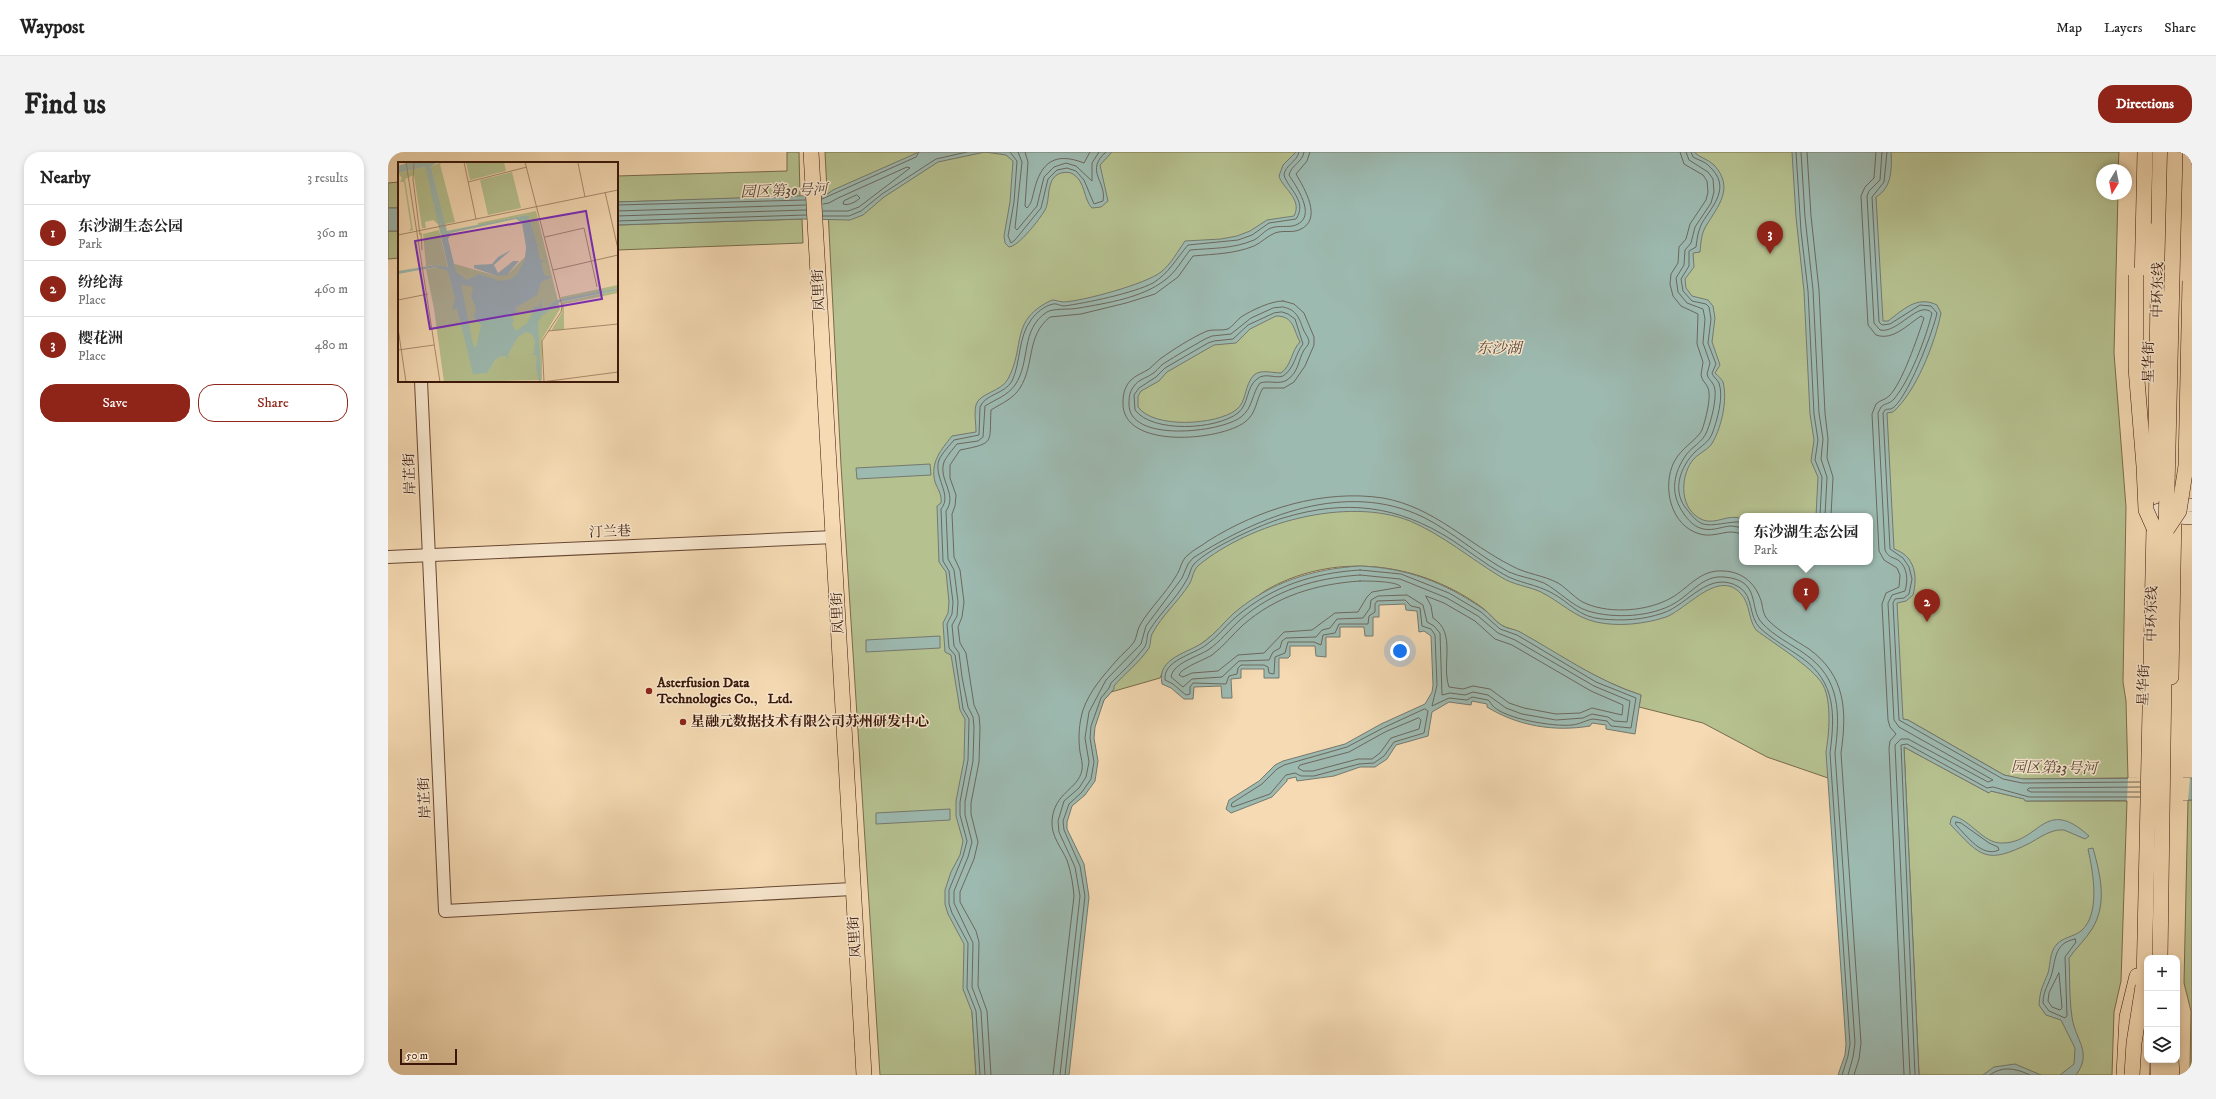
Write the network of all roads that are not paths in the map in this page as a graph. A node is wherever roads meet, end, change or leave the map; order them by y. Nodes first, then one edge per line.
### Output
1 (811, 152) edge
2 (2138, 152) edge
3 (2145, 152) edge
4 (2152, 152) edge
5 (2160, 152) edge
6 (2175, 152) edge
7 (2184, 152) edge
8 (2192, 152) edge
9 (2150, 309) junction
10 (421, 382) edge
11 (2192, 392) edge
12 (2179, 422) junction
13 (2192, 505) edge
14 (2150, 513) junction
15 (2192, 518) edge
16 (2167, 520) junction
17 (834, 537) junction
18 (429, 555) junction
19 (388, 557) edge
20 (852, 889) junction
21 (2160, 955) edge
22 (2166, 955) edge
23 (2140, 981) junction
24 (2158, 1063) edge
25 (2165, 1063) edge
26 (2171, 1063) edge
27 (864, 1075) edge
28 (2124, 1075) edge
29 (2134, 1075) edge
30 (2142, 1075) edge
31 (2158, 1075) edge
32 (2164, 1075) edge
33 (2172, 1075) edge

1 - 17 main road, 凤里街
2 - 16 main road, bridge
3 - 9 main road
4 - 9 main road, 星华街
5 - 16 main road, 中环东线, bridge
6 - 16 main road, 中环东线, bridge
7 - 12 main road, 星华街
8 - 16 main road, bridge
9 - 14 main road, 星华街
10 - 18 street, 岸芷街
11 - 12 main road
12 - 16 main road, 星华街
13 - 16 main road
14 - 16 main road
14 - 23 main road, 星华街
15 - 16 main road
16 - 21 main road, 中环东线
16 - 22 main road, 星华街
16 - 23 main road, 中环东线
17 - 18 street, 汀兰巷
17 - 20 main road, 凤里街
18 - 19 street, 汀兰巷
18 - 20 street, 岸芷街
20 - 27 main road, 凤里街
23 - 28 main road
23 - 29 main road, bridge
23 - 30 main road, 中环东线, bridge
24 - 31 main road
25 - 32 main road
26 - 33 main road

